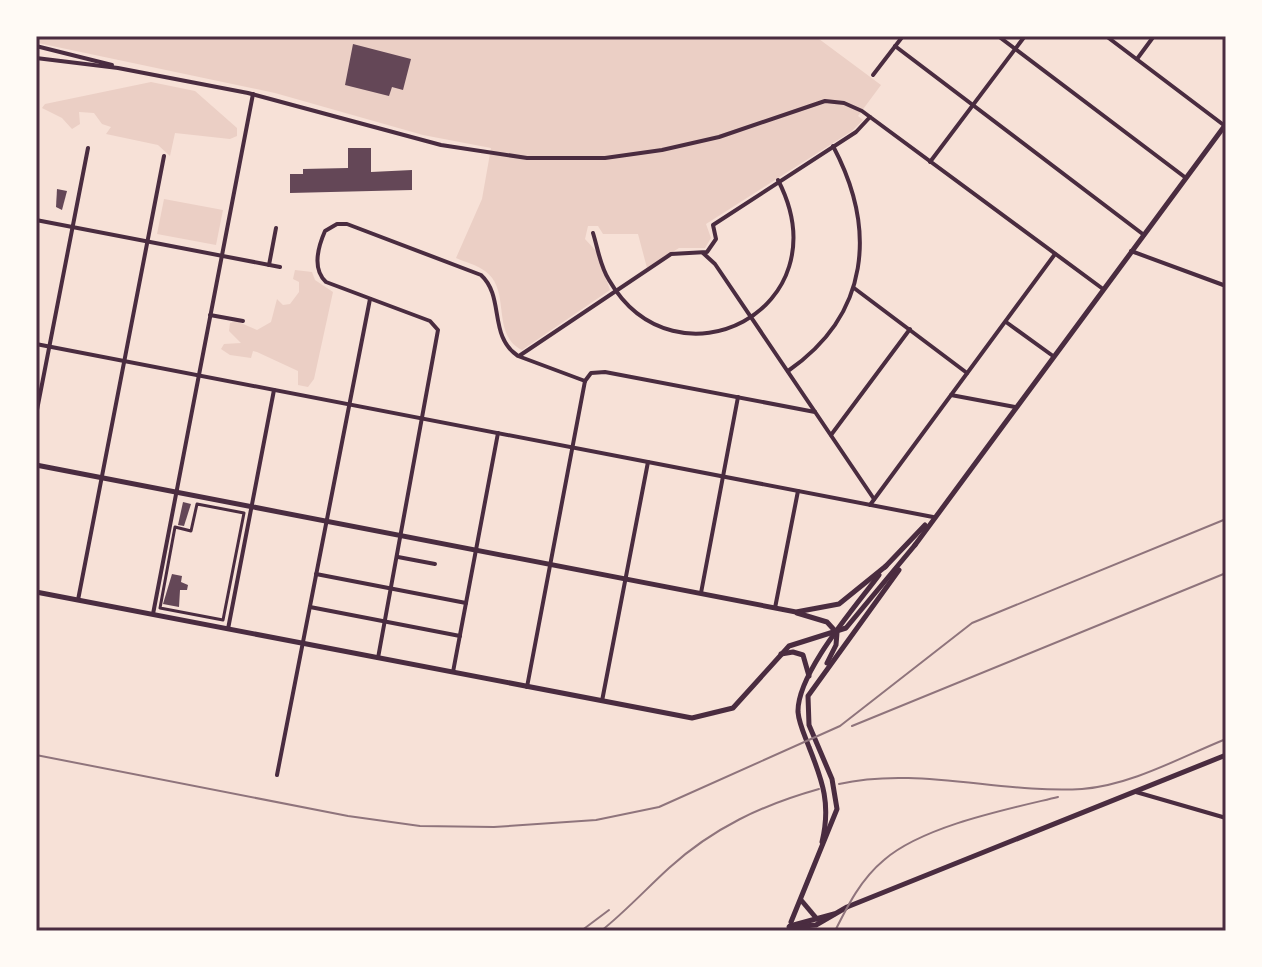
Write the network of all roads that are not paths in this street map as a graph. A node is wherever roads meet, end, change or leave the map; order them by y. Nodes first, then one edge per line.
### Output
1 (903, 36) edge
2 (998, 36) edge
3 (1025, 36) edge
4 (1106, 36) edge
5 (1154, 36) edge
6 (36, 46) edge
7 (895, 46) junction
8 (1015, 49) junction
9 (36, 58) edge
10 (1137, 59) junction
11 (118, 68) junction
12 (873, 75) dead end
13 (253, 94) junction
14 (973, 105) junction
15 (870, 117) junction
16 (1225, 125) edge
17 (833, 146) junction
18 (88, 148) dead end
19 (164, 156) dead end
20 (930, 162) junction
21 (1186, 178) junction
22 (778, 180) junction
23 (36, 220) edge
24 (72, 227) junction
25 (276, 228) dead end
26 (593, 233) dead end
27 (1144, 235) junction
28 (147, 241) junction
29 (1131, 251) junction
30 (703, 253) junction
31 (1055, 254) junction
32 (222, 256) junction
33 (269, 265) junction
34 (280, 267) dead end
35 (1226, 286) edge
36 (854, 288) junction
37 (1103, 289) junction
38 (616, 291) junction
39 (370, 299) junction
40 (210, 315) junction
41 (752, 317) junction
42 (243, 321) dead end
43 (1005, 322) junction
44 (910, 329) junction
45 (36, 344) edge
46 (49, 347) junction
47 (518, 356) junction
48 (1053, 356) junction
49 (124, 361) junction
50 (788, 371) junction
51 (967, 373) junction
52 (199, 375) junction
53 (585, 381) junction
54 (274, 390) junction
55 (951, 395) junction
56 (738, 397) junction
57 (349, 404) junction
58 (1015, 407) junction
59 (816, 413) junction
60 (36, 415) edge
61 (424, 419) junction
62 (498, 433) junction
63 (831, 435) junction
64 (573, 448) junction
65 (648, 462) junction
66 (36, 465) edge
67 (723, 476) junction
68 (102, 477) junction
69 (798, 491) junction
70 (176, 492) junction
71 (874, 499) junction
72 (870, 505) junction
73 (252, 506) junction
74 (244, 513) joint
75 (933, 517) junction
76 (327, 521) junction
77 (402, 535) junction
78 (915, 545) junction
79 (476, 549) junction
80 (397, 557) junction
81 (551, 563) junction
82 (435, 564) dead end
83 (886, 566) junction
84 (316, 574) junction
85 (626, 578) junction
86 (391, 588) junction
87 (36, 592) edge
88 (701, 593) junction
89 (78, 600) junction
90 (466, 603) junction
91 (310, 607) junction
92 (775, 608) junction
93 (796, 612) junction
94 (153, 614) junction
95 (385, 621) junction
96 (228, 629) junction
97 (837, 633) junction
98 (460, 636) junction
99 (302, 643) junction
100 (780, 654) junction
101 (378, 658) junction
102 (453, 672) junction
103 (809, 676) junction
104 (816, 681) junction
105 (527, 687) junction
106 (602, 701) junction
107 (1226, 755) edge
108 (277, 775) dead end
109 (1136, 792) junction
110 (1226, 818) edge
111 (820, 851) junction
112 (801, 899) junction
113 (836, 914) junction
114 (817, 919) junction
115 (789, 927) edge

1 - 7 street
2 - 8 street
3 - 8 street
4 - 10 street
5 - 10 street
6 - 11 street
7 - 12 street
7 - 14 street
8 - 14 street
8 - 21 street
9 - 11 street
10 - 16 street
11 - 13 street
13 - 15 street
13 - 32 street
14 - 20 street
14 - 27 street
15 - 17 street
15 - 20 street
16 - 21 main road
17 - 22 street
17 - 36 street
18 - 24 street
19 - 28 street
20 - 31 street
21 - 27 main road
22 - 30 street
22 - 41 street
23 - 24 street
24 - 28 street
24 - 46 street
25 - 33 street
26 - 38 street
27 - 29 main road
28 - 32 street
28 - 49 street
29 - 35 street
29 - 37 main road
30 - 38 street
30 - 41 street
31 - 37 street
31 - 43 street
32 - 33 street
32 - 40 street
33 - 34 street
36 - 44 street
36 - 50 street
37 - 48 main road
38 - 41 street
38 - 47 street
39 - 47 street
39 - 57 street
39 - 61 street
40 - 42 street
40 - 52 street
41 - 50 street
43 - 48 street
43 - 51 street
44 - 51 street
44 - 63 street
45 - 46 street
46 - 49 street
46 - 60 street
47 - 53 street
48 - 58 main road
49 - 52 street
49 - 68 street
50 - 59 street
51 - 55 street
52 - 54 street
52 - 70 street
53 - 56 street
53 - 64 street
54 - 57 street
54 - 73 street
55 - 58 street
55 - 71 street
56 - 59 street
56 - 67 street
57 - 61 street
57 - 76 street
58 - 75 main road
59 - 63 street
61 - 62 street
61 - 77 street
62 - 64 street
62 - 79 street
63 - 71 street
64 - 65 street
64 - 81 street
65 - 67 street
65 - 85 street
66 - 68 main road
67 - 69 street
67 - 88 street
68 - 70 main road
68 - 89 street
69 - 72 street
69 - 92 street
70 - 73 main road
70 - 94 street
71 - 72 street
72 - 75 street
73 - 76 main road
73 - 96 street
74 - 74 street
75 - 78 main road
75 - 83 main road
76 - 77 main road
76 - 84 street
77 - 79 main road
77 - 80 street
78 - 97 main road
78 - 104 main road
79 - 81 main road
79 - 90 street
80 - 82 street
80 - 86 street
81 - 85 main road
81 - 105 street
83 - 93 main road
83 - 97 main road
84 - 86 street
84 - 91 street
85 - 88 main road
85 - 106 street
86 - 90 street
86 - 95 street
87 - 89 main road
88 - 92 main road
89 - 94 main road
90 - 98 street
91 - 95 street
91 - 99 street
92 - 93 main road
93 - 97 main road
94 - 96 main road
95 - 98 street
95 - 101 street
96 - 99 main road
97 - 100 main road
97 - 103 main road
97 - 104 main road
98 - 102 street
99 - 101 main road
99 - 108 street
100 - 103 main road
100 - 106 main road
101 - 102 main road
102 - 105 main road
103 - 111 main road
104 - 111 main road
105 - 106 main road
107 - 109 main road
109 - 110 street
109 - 113 main road
111 - 112 main road
112 - 114 main road
112 - 115 main road
113 - 114 main road
113 - 115 main road
114 - 115 main road

